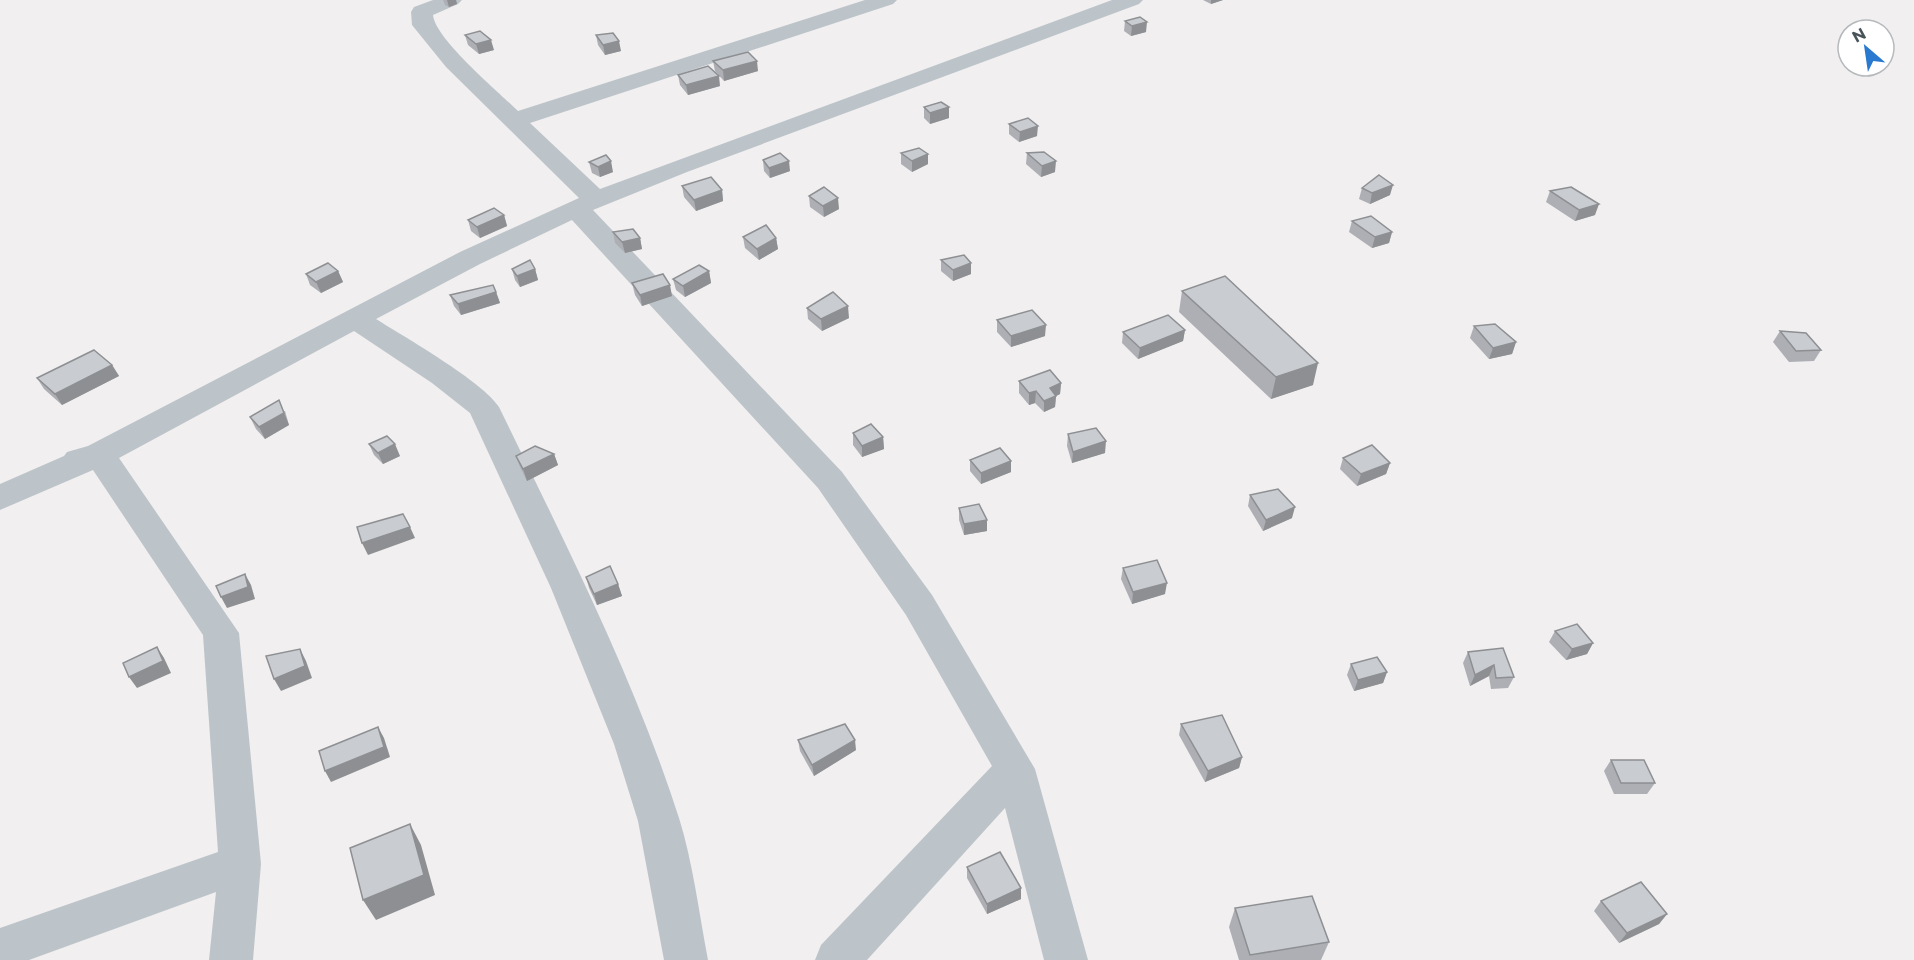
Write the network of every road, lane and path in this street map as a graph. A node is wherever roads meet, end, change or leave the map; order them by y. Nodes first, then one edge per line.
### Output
1 (451, 0) edge
2 (886, 0) edge
3 (1132, 0) edge
4 (514, 120) junction
5 (586, 204) junction
6 (356, 319) junction
7 (99, 454) junction
8 (0, 483) edge
9 (0, 498) edge
10 (1015, 769) junction
11 (240, 864) junction
12 (0, 949) edge
13 (231, 960) edge
14 (686, 960) edge
15 (837, 960) edge
16 (1066, 960) edge

1 - 4 street
2 - 4 street
3 - 5 street
4 - 5 street
5 - 6 street
5 - 10 street
6 - 7 street
6 - 14 street
7 - 8 street
7 - 9 street
7 - 11 street
10 - 15 street
10 - 16 street
11 - 12 street
11 - 13 street

